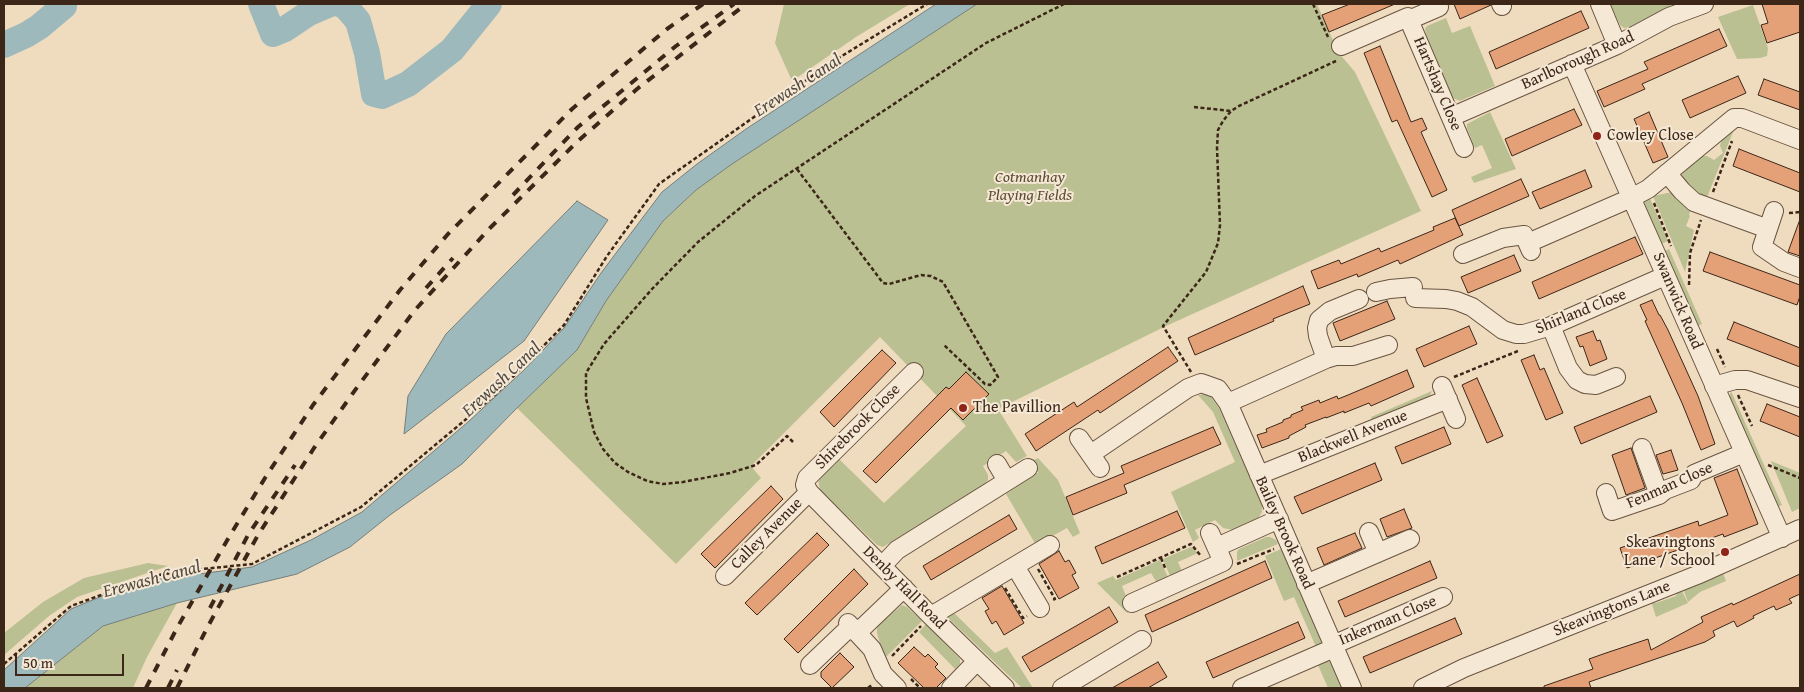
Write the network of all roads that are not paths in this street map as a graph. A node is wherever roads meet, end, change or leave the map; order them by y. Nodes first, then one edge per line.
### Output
1 (1600, 4) edge
2 (1704, 4) edge
3 (1435, 7) edge
4 (1409, 20) junction
5 (1616, 45) junction
6 (1335, 47) road end
7 (1572, 64) junction
8 (1451, 117) junction
9 (1800, 140) edge
10 (1464, 148) dead end
11 (1667, 173) junction
12 (1631, 198) junction
13 (1774, 211) dead end
14 (1768, 229) junction
15 (1463, 254) dead end
16 (1800, 268) edge
17 (1666, 276) junction
18 (1376, 292) dead end
19 (1359, 299) dead end
20 (1551, 326) junction
21 (1388, 345) dead end
22 (1326, 359) junction
23 (914, 372) dead end
24 (1616, 377) dead end
25 (1714, 386) junction
26 (1800, 398) edge
27 (1228, 403) junction
28 (1456, 419) dead end
29 (1080, 438) dead end
30 (1642, 448) dead end
31 (1744, 454) junction
32 (997, 464) dead end
33 (1028, 468) dead end
34 (1259, 475) junction
35 (1007, 481) junction
36 (807, 488) junction
37 (1606, 493) dead end
38 (1659, 494) junction
39 (1279, 519) junction
40 (1800, 529) edge
41 (1369, 532) dead end
42 (1782, 538) junction
43 (1410, 539) dead end
44 (1050, 545) dead end
45 (1378, 553) junction
46 (882, 566) junction
47 (1015, 566) junction
48 (724, 576) dead end
49 (1306, 584) junction
50 (904, 588) junction
51 (1444, 597) dead end
52 (1132, 603) dead end
53 (1040, 608) dead end
54 (931, 616) junction
55 (855, 631) junction
56 (1142, 640) dead end
57 (1334, 646) junction
58 (977, 661) junction
59 (810, 665) dead end
60 (1443, 684) edge
61 (897, 688) edge
62 (950, 688) edge
63 (1005, 688) edge
64 (1062, 688) edge
65 (1242, 688) edge
66 (1352, 688) edge
67 (1423, 688) edge

1 - 5 street
2 - 5 street, Barlborough Road
3 - 4 street, Hartshay Close
4 - 6 street, Hartshay Close
4 - 8 street, Hartshay Close
5 - 7 street, Barlborough Road
7 - 8 street, Barlborough Road
7 - 12 street, Swanwick Road
8 - 10 street, Hartshay Close
9 - 11 street
11 - 12 street
11 - 14 street
12 - 15 street
12 - 17 street, Swanwick Road
13 - 14 street
14 - 16 street
17 - 20 street, Shirland Close
17 - 25 street, Swanwick Road
18 - 20 street, Shirland Close
19 - 22 street
20 - 24 street
21 - 22 street
22 - 27 street
23 - 36 street, Shirebrook Close
25 - 26 street
25 - 31 street, Swanwick Road
27 - 29 street, Bailey Brook Road
27 - 34 street, Bailey Brook Road
28 - 34 street, Blackwell Avenue
30 - 38 street
31 - 38 street, Fenman Close
31 - 42 street, Swanwick Road
32 - 35 street
33 - 35 street
34 - 39 street, Bailey Brook Road
35 - 46 street
36 - 46 street, Denby Hall Road
36 - 48 street, Calley Avenue
37 - 38 street, Fenman Close
39 - 49 street, Bailey Brook Road
39 - 52 street
40 - 42 street, Skeavingtons Lane
41 - 45 street
42 - 60 street, Skeavingtons Lane
43 - 45 street
44 - 47 street
45 - 49 street
46 - 50 street, Denby Hall Road
47 - 53 street
47 - 54 street
49 - 57 street, Bailey Brook Road
50 - 54 street, Denby Hall Road
50 - 55 street
51 - 57 street, Inkerman Close
54 - 58 street, Denby Hall Road
55 - 59 street
55 - 61 street
56 - 64 street
57 - 65 street, Inkerman Close
57 - 66 street, Bailey Brook Road
58 - 62 street
58 - 63 street, Denby Hall Road
60 - 67 street, Skeavingtons Lane

